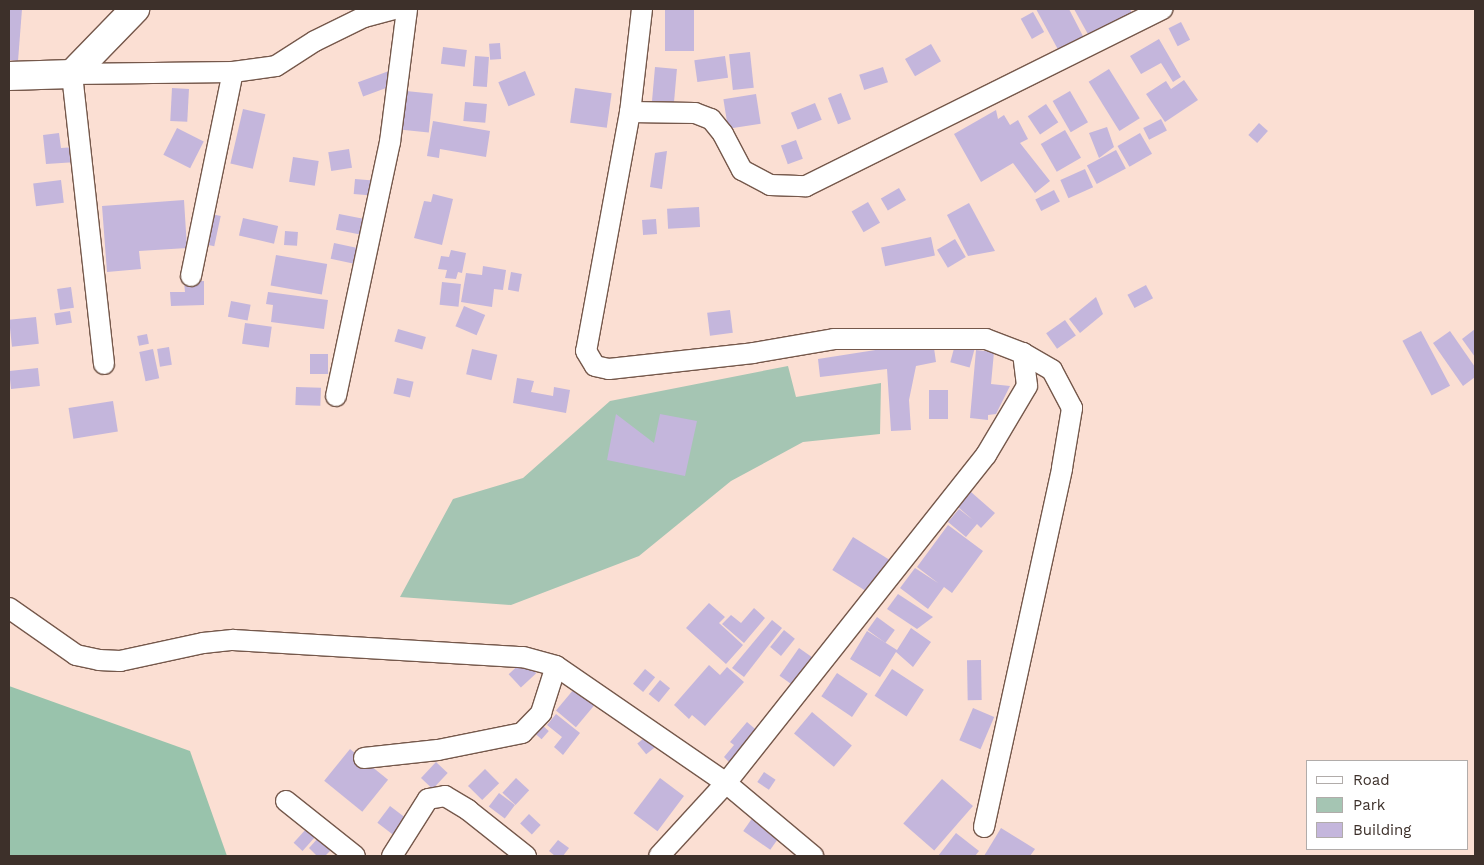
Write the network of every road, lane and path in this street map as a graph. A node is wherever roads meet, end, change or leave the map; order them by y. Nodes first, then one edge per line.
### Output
1 (135, 9) edge
2 (392, 9) edge
3 (406, 9) edge
4 (642, 9) edge
5 (1163, 9) edge
6 (233, 72) junction
7 (62, 75) junction
8 (9, 76) edge
9 (630, 112) junction
10 (191, 276) dead end
11 (1023, 353) junction
12 (104, 364) dead end
13 (336, 396) dead end
14 (9, 608) edge
15 (556, 666) junction
16 (364, 758) dead end
17 (726, 783) junction
18 (286, 801) dead end
19 (984, 827) dead end
20 (355, 856) edge
21 (392, 856) edge
22 (526, 856) edge
23 (659, 856) edge
24 (813, 856) edge

1 - 7 main road
2 - 6 street
3 - 13 street
4 - 9 street
5 - 9 street
6 - 7 street
6 - 10 street
7 - 8 main road
7 - 12 street
9 - 11 street
11 - 17 street
11 - 19 street
14 - 15 street
15 - 16 street
15 - 17 street
17 - 23 street
17 - 24 street
18 - 20 street
21 - 22 street

